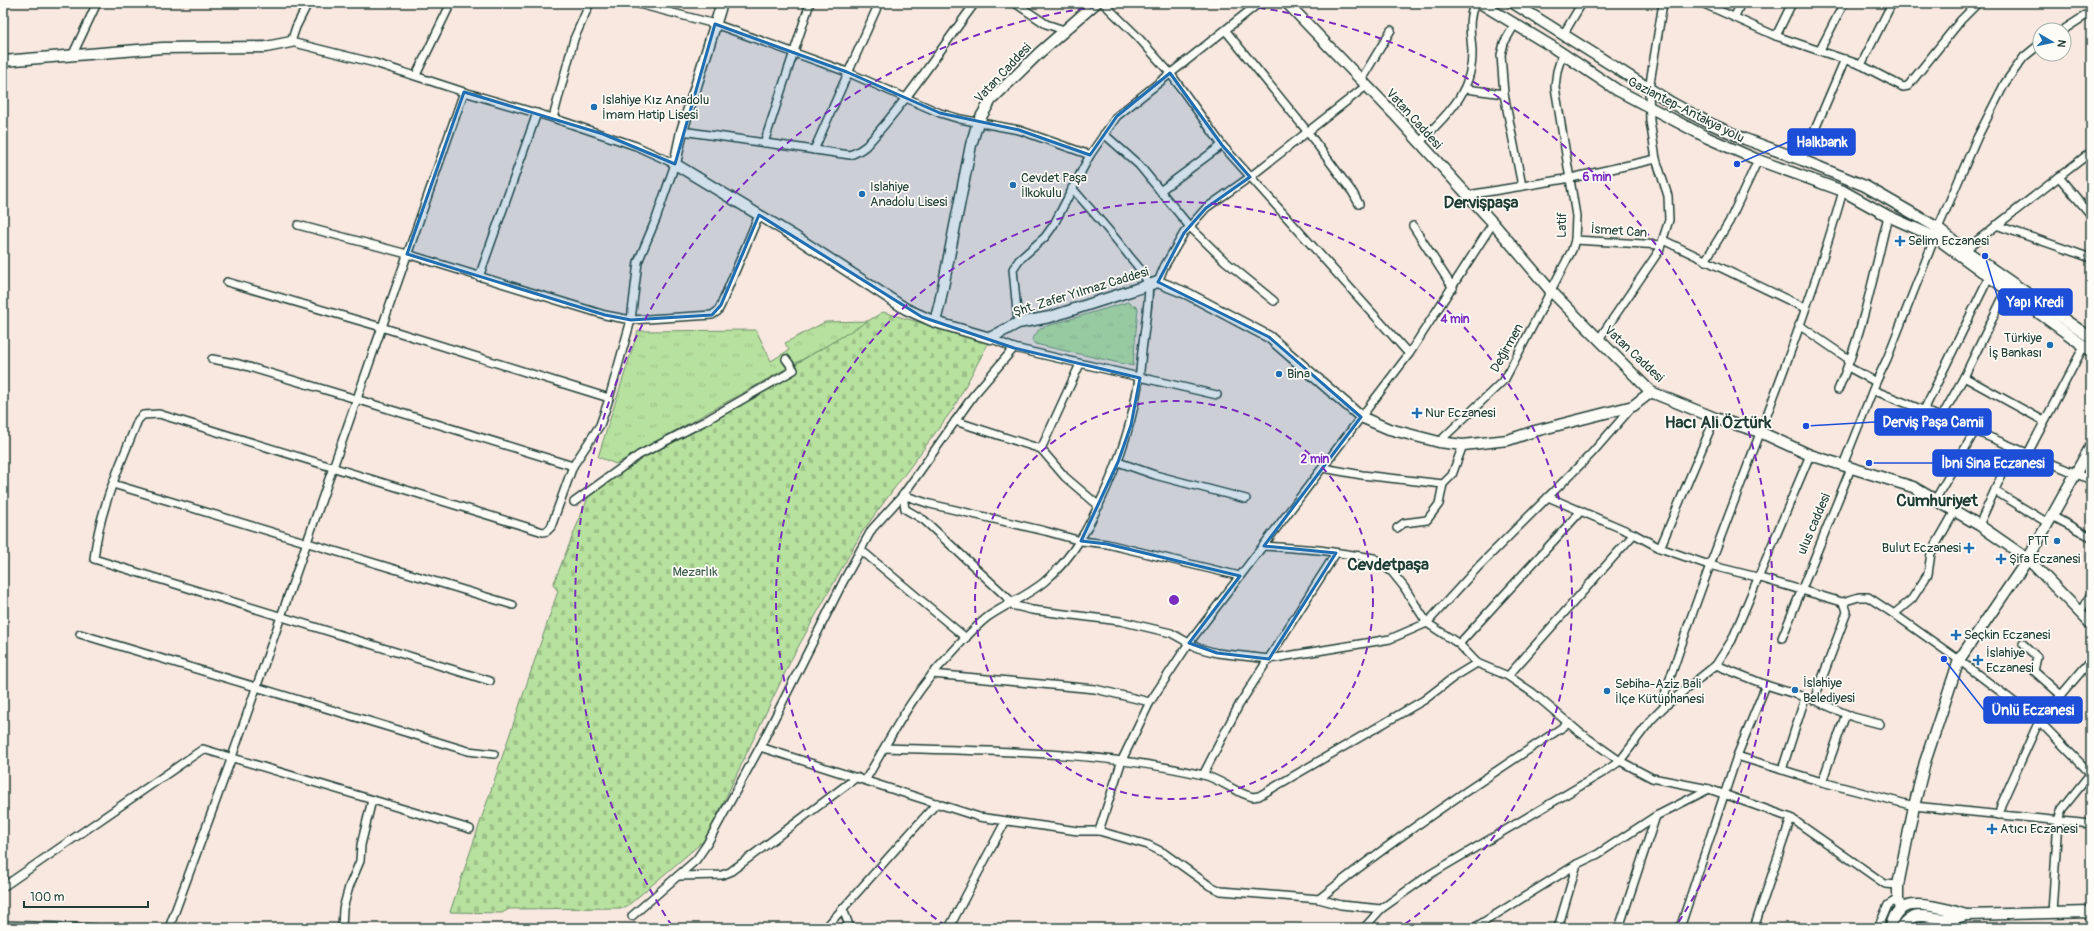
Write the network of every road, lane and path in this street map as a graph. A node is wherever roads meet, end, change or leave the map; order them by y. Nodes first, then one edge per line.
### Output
1 (98, 3) edge
2 (308, 3) edge
3 (451, 3) edge
4 (590, 3) edge
5 (635, 3) edge
6 (722, 3) edge
7 (810, 3) edge
8 (879, 3) edge
9 (976, 3) edge
10 (1015, 3) edge
11 (1096, 3) edge
12 (1103, 3) edge
13 (1259, 3) edge
14 (1287, 3) edge
15 (1475, 3) edge
16 (1480, 3) edge
17 (1513, 3) edge
18 (1582, 3) edge
19 (1663, 3) edge
20 (1702, 3) edge
21 (1741, 3) edge
22 (1792, 3) edge
23 (1844, 3) edge
24 (1892, 3) edge
25 (1978, 3) edge
26 (2091, 12) edge
27 (1735, 16) junction
28 (715, 24) junction
29 (1515, 24) junction
30 (2072, 24) edge
31 (1064, 30) junction
32 (1391, 30) dead end
33 (1226, 31) junction
34 (1563, 35) junction
35 (1776, 36) junction
36 (291, 42) junction
37 (1820, 50) junction
38 (2032, 50) edge
39 (794, 54) junction
40 (1562, 54) junction
41 (72, 56) junction
42 (1845, 58) junction
43 (3, 61) edge
44 (1861, 65) junction
45 (847, 72) junction
46 (1170, 73) junction
47 (416, 75) junction
48 (1364, 83) junction
49 (1466, 89) junction
50 (1649, 89) junction
51 (464, 92) junction
52 (1504, 94) junction
53 (904, 98) junction
54 (1650, 107) junction
55 (537, 113) junction
56 (553, 118) junction
57 (978, 122) junction
58 (682, 131) junction
59 (1306, 131) junction
60 (1104, 134) junction
61 (764, 143) junction
62 (1419, 143) junction
63 (1222, 145) junction
64 (814, 150) junction
65 (2091, 153) edge
66 (1090, 155) junction
67 (1656, 159) junction
68 (1758, 160) junction
69 (1802, 160) junction
70 (675, 164) junction
71 (1250, 177) junction
72 (1571, 178) junction
73 (2059, 178) junction
74 (1522, 186) junction
75 (1072, 188) junction
76 (1160, 191) junction
77 (1843, 191) junction
78 (1468, 195) junction
79 (1358, 204) dead end
80 (759, 215) junction
81 (2091, 215) edge
82 (1888, 216) junction
83 (1493, 223) junction
84 (298, 225) dead end
85 (1996, 225) junction
86 (1413, 226) dead end
87 (1190, 227) junction
88 (1936, 233) junction
89 (1575, 240) junction
90 (1662, 243) junction
91 (1965, 250) junction
92 (407, 254) junction
93 (2091, 258) edge
94 (1705, 261) junction
95 (479, 277) junction
96 (1989, 277) junction
97 (227, 282) dead end
98 (1154, 284) junction
99 (1453, 288) junction
100 (2007, 288) junction
101 (1551, 291) junction
102 (1274, 301) dead end
103 (1805, 308) junction
104 (631, 320) junction
105 (935, 322) junction
106 (1018, 323) junction
107 (1799, 325) junction
108 (381, 327) junction
109 (990, 338) junction
110 (2091, 338) edge
111 (1599, 339) junction
112 (1014, 348) junction
113 (2088, 349) edge
114 (1409, 354) junction
115 (212, 358) dead end
116 (786, 359) dead end
117 (1080, 364) junction
118 (1849, 364) junction
119 (1964, 377) junction
120 (1140, 378) junction
121 (1876, 382) junction
122 (1838, 390) dead end
123 (1873, 390) junction
124 (1651, 392) junction
125 (1217, 395) dead end
126 (609, 398) junction
127 (356, 399) junction
128 (1633, 406) junction
129 (1924, 410) junction
130 (1361, 417) junction
131 (1715, 418) junction
132 (1942, 418) junction
133 (955, 421) junction
134 (2044, 421) junction
135 (1975, 431) junction
136 (1760, 432) junction
137 (1439, 442) junction
138 (1463, 445) junction
139 (2091, 446) edge
140 (2014, 448) junction
141 (1041, 449) junction
142 (2028, 454) junction
143 (1810, 455) junction
144 (1118, 462) junction
145 (573, 466) junction
146 (1847, 467) junction
147 (332, 468) junction
148 (1323, 468) junction
149 (2075, 474) junction
150 (2091, 480) edge
151 (113, 484) junction
152 (1443, 484) junction
153 (1995, 491) junction
154 (903, 495) junction
155 (1548, 497) junction
156 (1246, 499) dead end
157 (1935, 500) junction
158 (574, 502) dead end
159 (1099, 506) junction
160 (1581, 511) junction
161 (1955, 511) junction
162 (2050, 520) junction
163 (1979, 525) junction
164 (1397, 528) dead end
165 (1634, 534) junction
166 (2091, 537) edge
167 (1081, 541) junction
168 (307, 542) junction
169 (1264, 546) junction
170 (1660, 548) junction
171 (862, 550) junction
172 (1336, 553) junction
173 (2028, 559) junction
174 (1709, 565) junction
175 (1240, 576) junction
176 (1757, 577) junction
177 (1800, 589) junction
178 (2091, 594) edge
179 (1842, 602) junction
180 (1010, 604) junction
181 (513, 605) dead end
182 (2080, 612) junction
183 (1894, 614) junction
184 (281, 616) junction
185 (1427, 624) junction
186 (2091, 624) edge
187 (80, 634) dead end
188 (966, 638) junction
189 (1782, 638) dead end
190 (1189, 643) junction
191 (1459, 644) junction
192 (2023, 644) dead end
193 (1269, 659) junction
194 (1959, 660) junction
195 (2091, 660) edge
196 (1477, 664) junction
197 (1716, 665) junction
198 (932, 674) junction
199 (1508, 676) junction
200 (490, 681) dead end
201 (1766, 685) junction
202 (257, 686) junction
203 (2062, 695) junction
204 (1805, 698) junction
205 (1814, 700) junction
206 (1150, 702) junction
207 (1665, 706) junction
208 (1846, 714) junction
209 (2039, 721) junction
210 (1569, 723) junction
211 (1880, 724) dead end
212 (760, 747) junction
213 (885, 748) junction
214 (494, 754) dead end
215 (1737, 756) junction
216 (232, 757) junction
217 (1122, 760) junction
218 (1620, 760) junction
219 (1782, 770) junction
220 (2091, 773) edge
221 (1202, 775) junction
222 (857, 777) junction
223 (866, 780) junction
224 (1822, 782) junction
225 (1709, 789) junction
226 (1725, 795) junction
227 (372, 800) junction
228 (937, 803) junction
229 (1914, 806) junction
230 (2000, 815) junction
231 (1656, 816) junction
232 (1791, 818) junction
233 (2058, 820) junction
234 (1005, 822) junction
235 (2091, 824) edge
236 (470, 829) dead end
237 (1099, 831) junction
238 (1577, 864) junction
239 (678, 876) junction
240 (1898, 885) junction
241 (3, 888) edge
242 (1319, 899) junction
243 (1898, 899) junction
244 (843, 909) junction
245 (1381, 909) junction
246 (1900, 910) junction
247 (2091, 912) edge
248 (2052, 913) junction
249 (1966, 915) junction
250 (632, 916) dead end
251 (830, 924) dead end
252 (3, 925) edge
253 (94, 928) edge
254 (168, 928) edge
255 (342, 928) edge
256 (850, 928) edge
257 (949, 928) edge
258 (1364, 928) edge
259 (1474, 928) edge
260 (1558, 928) edge
261 (1619, 928) edge
262 (1680, 928) edge
263 (1754, 928) edge
264 (1878, 928) edge
265 (1891, 928) edge
266 (1901, 928) edge

1 - 41 street
2 - 36 street
3 - 47 street
4 - 56 street
5 - 28 street
6 - 28 street
7 - 39 street
8 - 45 street
9 - 53 street
10 - 31 street
11 - 31 street, Vatan Caddesi
12 - 46 street
13 - 33 street
14 - 48 street, Vatan Caddesi
15 - 49 street
16 - 29 street, Gaziantep-Antakya yolu
17 - 34 street, Gaziantep-Antakya yolu
18 - 34 street
19 - 50 street
20 - 27 street
21 - 27 street
22 - 35 street
23 - 37 street
24 - 44 street
25 - 44 street
26 - 30 street
27 - 35 street
28 - 39 street
28 - 58 street
29 - 40 street, Gaziantep-Antakya yolu
29 - 52 street
31 - 57 street, Vatan Caddesi
32 - 48 street
33 - 46 street
33 - 59 street
34 - 50 street, Gaziantep-Antakya yolu
35 - 37 street
36 - 41 street
36 - 47 street
37 - 42 street
38 - 88 street, ulus caddesi
39 - 45 street
39 - 61 street
40 - 54 street, Gaziantep-Antakya yolu
40 - 72 street, Latif
41 - 43 street
42 - 44 street
42 - 69 street
45 - 53 street
45 - 64 street
46 - 60 street
46 - 63 street
47 - 51 street
48 - 59 street
48 - 62 street, Vatan Caddesi
49 - 52 street
49 - 62 street
50 - 54 street
50 - 69 street, Gaziantep-Antakya yolu
51 - 55 street
51 - 92 street
52 - 74 street
53 - 57 street
53 - 64 street
54 - 67 street
54 - 68 street, Gaziantep-Antakya yolu
55 - 56 street
55 - 95 street
56 - 70 street
57 - 66 street
57 - 105 street, Vatan Caddesi
58 - 61 street
58 - 70 street
59 - 71 street
59 - 79 street
60 - 66 street
60 - 76 street
61 - 64 street
62 - 78 street, Vatan Caddesi
63 - 71 street
63 - 76 street
65 - 73 street
66 - 75 street
67 - 72 street
67 - 90 street
68 - 77 street, Gaziantep-Antakya yolu
68 - 94 street
69 - 88 street, Gaziantep-Antakya yolu
70 - 80 street
70 - 104 street
71 - 87 street
71 - 114 street
72 - 74 street
72 - 89 street, Latif
73 - 81 street
73 - 85 street
74 - 78 street
75 - 98 street
75 - 106 street
76 - 87 street
77 - 82 street, Gaziantep-Antakya yolu
77 - 103 street
78 - 83 street, Vatan Caddesi
80 - 104 street
80 - 105 street
82 - 88 street, Gaziantep-Antakya yolu
82 - 118 street
83 - 99 street
83 - 101 street, Vatan Caddesi
84 - 92 street
85 - 91 street
85 - 93 street
86 - 99 street
87 - 98 street
87 - 102 street
88 - 91 street, Gaziantep-Antakya yolu
88 - 96 street, Gaziantep-Antakya yolu
88 - 121 street, ulus caddesi
89 - 90 street, İsmet Can
89 - 101 street, Latif
90 - 94 street
90 - 111 street
91 - 110 street, Gaziantep-Antakya yolu
92 - 95 street
92 - 108 street
94 - 103 street
95 - 104 street
96 - 100 street, Gaziantep-Antakya yolu
96 - 129 street
97 - 108 street
98 - 106 street, Şht. Zafer Yılmaz Caddesi
98 - 120 street
98 - 130 street, Şht. Zafer Yılmaz Caddesi
99 - 114 street
100 - 113 street, Gaziantep-Antakya yolu
100 - 119 street
101 - 111 street, Vatan Caddesi
101 - 137 street, Değirmen
103 - 107 street
104 - 126 street
105 - 109 street
106 - 109 street, Şht. Zafer Yılmaz Caddesi
107 - 118 street
107 - 136 street
108 - 126 street
108 - 127 street
109 - 112 street
111 - 124 street, Vatan Caddesi
112 - 117 street
112 - 133 street
113 - 134 street
114 - 130 street
115 - 127 street
116 - 158 street
117 - 120 street
117 - 141 street
118 - 121 street
118 - 122 street
119 - 132 street
119 - 134 street
120 - 125 street
120 - 144 street
121 - 123 street, ulus caddesi
123 - 129 street
123 - 146 street, ulus caddesi
124 - 128 street
124 - 131 street, Vatan Caddesi
126 - 145 street
127 - 145 street
127 - 147 street
128 - 138 street, Şht. Zafer Yılmaz Caddesi
128 - 155 street
129 - 132 street
130 - 137 street, Şht. Zafer Yılmaz Caddesi
130 - 148 street
131 - 136 street, Vatan Caddesi
131 - 170 street
132 - 135 street
133 - 141 street
133 - 154 street
134 - 142 street
135 - 140 street
135 - 157 street
136 - 143 street, Vatan Caddesi
136 - 174 street
137 - 138 street, Şht. Zafer Yılmaz Caddesi
138 - 152 street
139 - 149 street
140 - 142 street
140 - 153 street
141 - 159 street
142 - 149 street
143 - 146 street, Vatan Caddesi
143 - 176 street
144 - 156 street
144 - 159 street
145 - 147 street
146 - 157 street, Vatan Caddesi
146 - 177 street, ulus caddesi
147 - 151 street
147 - 168 street
148 - 152 street
148 - 169 street
149 - 150 street
149 - 162 street
151 - 168 street
151 - 184 street
152 - 164 street
153 - 162 street
153 - 163 street
154 - 167 street
154 - 171 street
154 - 180 street
155 - 160 street
155 - 185 street
157 - 161 street, Vatan Caddesi
159 - 167 street
160 - 165 street
160 - 191 street
161 - 163 street, Vatan Caddesi
161 - 183 street
162 - 166 street
162 - 173 street
163 - 173 street, Vatan Caddesi
165 - 170 street
165 - 199 street
167 - 175 street
167 - 180 street
168 - 181 street
168 - 184 street
169 - 172 street
169 - 175 street
170 - 174 street
171 - 188 street
171 - 212 street
172 - 185 street
172 - 193 street
173 - 182 street, Vatan Caddesi
173 - 194 street
174 - 176 street
174 - 207 street
175 - 190 street
176 - 177 street
176 - 197 street
177 - 179 street
177 - 189 street, ulus caddesi
178 - 182 street
179 - 183 street
179 - 205 street
180 - 188 street
180 - 190 street
182 - 186 street, Vatan Caddesi
183 - 194 street
184 - 200 street
184 - 202 street
185 - 191 street
185 - 193 street
187 - 202 street
188 - 198 street
190 - 193 street
190 - 206 street
191 - 196 street
192 - 203 street
193 - 221 street
194 - 209 street
194 - 229 street
195 - 203 street
196 - 199 street
196 - 221 street
197 - 201 street
197 - 207 street
198 - 206 street
198 - 213 street
199 - 210 street
201 - 204 street
201 - 215 street
202 - 214 street
202 - 216 street
203 - 209 street
204 - 205 street
204 - 219 street
205 - 208 street
206 - 217 street
207 - 218 street
208 - 211 street
208 - 224 street
209 - 220 street
209 - 230 street
210 - 218 street
210 - 242 street
212 - 222 street
212 - 239 street
213 - 217 street
213 - 223 street
215 - 219 street
215 - 226 street
216 - 227 street
216 - 241 street
216 - 254 street
217 - 221 street
217 - 237 street
218 - 225 street
218 - 245 street
219 - 224 street
220 - 233 street
222 - 223 street
222 - 239 street
223 - 228 street
224 - 229 street
225 - 226 street
225 - 231 street
226 - 232 street
226 - 262 street
227 - 236 street
227 - 255 street
228 - 234 street
228 - 244 street
229 - 230 street
229 - 240 street
230 - 233 street
231 - 238 street
231 - 261 street
232 - 240 street
232 - 263 street
233 - 235 street
233 - 248 street
234 - 237 street
234 - 257 street
237 - 242 street
238 - 259 street
238 - 260 street
239 - 250 street
240 - 243 street
242 - 245 street
243 - 246 street
243 - 264 street
244 - 251 street
244 - 256 street
245 - 258 street
246 - 249 street
246 - 265 street
247 - 248 street
248 - 249 street
249 - 266 street
252 - 253 street

